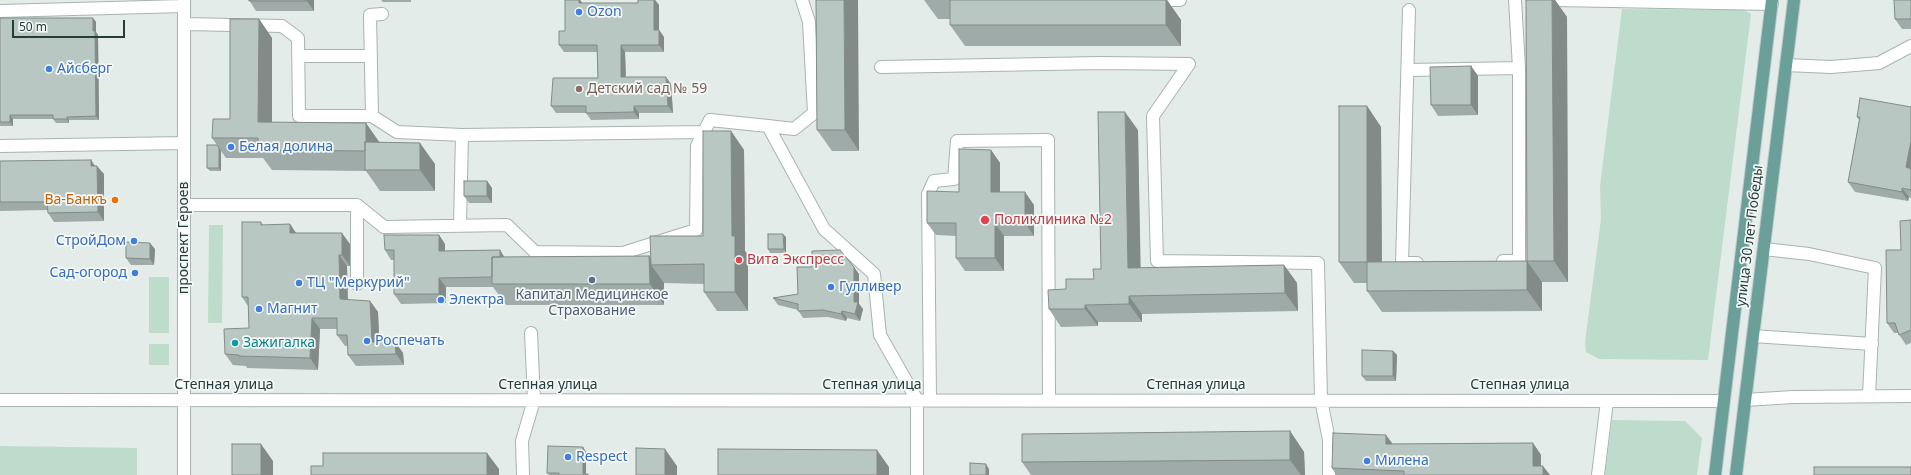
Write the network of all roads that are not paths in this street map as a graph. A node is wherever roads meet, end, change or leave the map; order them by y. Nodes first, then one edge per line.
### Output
1 (802, 0) edge
2 (1141, 0) edge
3 (1180, 0) edge
4 (1515, 0) edge
5 (1557, 0) edge
6 (1628, 0) edge
7 (1794, 0) edge
8 (1772, 2) edge
9 (184, 3) edge
10 (1409, 10) dead end
11 (0, 11) edge
12 (382, 14) dead end
13 (184, 24) junction
14 (1911, 46) edge
15 (298, 56) junction
16 (371, 56) junction
17 (1786, 65) junction
18 (881, 68) dead end
19 (1519, 68) junction
20 (1408, 70) junction
21 (372, 116) junction
22 (768, 126) junction
23 (704, 132) junction
24 (462, 135) junction
25 (184, 143) junction
26 (0, 146) edge
27 (184, 205) junction
28 (357, 205) junction
29 (460, 226) junction
30 (1764, 249) junction
31 (1426, 262) edge
32 (1488, 262) edge
33 (357, 284) dead end
34 (531, 333) dead end
35 (1753, 336) junction
36 (1872, 344) junction
37 (1869, 396) junction
38 (1911, 396) edge
39 (0, 400) edge
40 (184, 400) junction
41 (534, 400) junction
42 (917, 400) junction
43 (930, 400) junction
44 (1049, 400) junction
45 (1321, 400) junction
46 (1607, 400) junction
47 (1723, 400) junction
48 (1745, 400) junction
49 (184, 475) edge
50 (523, 475) edge
51 (917, 475) edge
52 (1329, 475) edge
53 (1598, 475) edge
54 (1715, 475) edge
55 (1736, 475) edge

1 - 22 street
2 - 3 street
4 - 19 street
5 - 6 street
6 - 8 street
7 - 17 main road, улица 30 лет Победы
8 - 47 main road
9 - 11 street
9 - 13 street, проспект Героев
10 - 20 street
12 - 16 street
13 - 15 street
13 - 25 street, проспект Героев
14 - 17 street
15 - 16 street
15 - 21 street
16 - 21 street
17 - 30 main road, улица 30 лет Победы
18 - 45 street
19 - 20 street
19 - 32 street
20 - 31 street
21 - 24 street
22 - 23 street
22 - 42 street
23 - 24 street
23 - 29 street
24 - 29 street
25 - 26 street
25 - 27 street, проспект Героев
27 - 28 street
27 - 40 street, проспект Героев
28 - 29 street
28 - 33 street
30 - 35 main road, улица 30 лет Победы
30 - 36 street
34 - 41 street
35 - 36 street
35 - 48 main road, улица 30 лет Победы
36 - 37 street
37 - 38 street
37 - 48 street
39 - 40 street, Степная улица
40 - 41 street, Степная улица
40 - 49 street, проспект Героев
41 - 42 street, Степная улица
41 - 50 street
42 - 43 street, Степная улица
42 - 51 street
43 - 44 street, Степная улица
43 - 44 street
44 - 45 street, Степная улица
45 - 46 street, Степная улица
45 - 52 street
46 - 47 street, Степная улица
46 - 53 street
47 - 48 main road, Степная улица
47 - 54 main road
48 - 55 main road, улица 30 лет Победы

